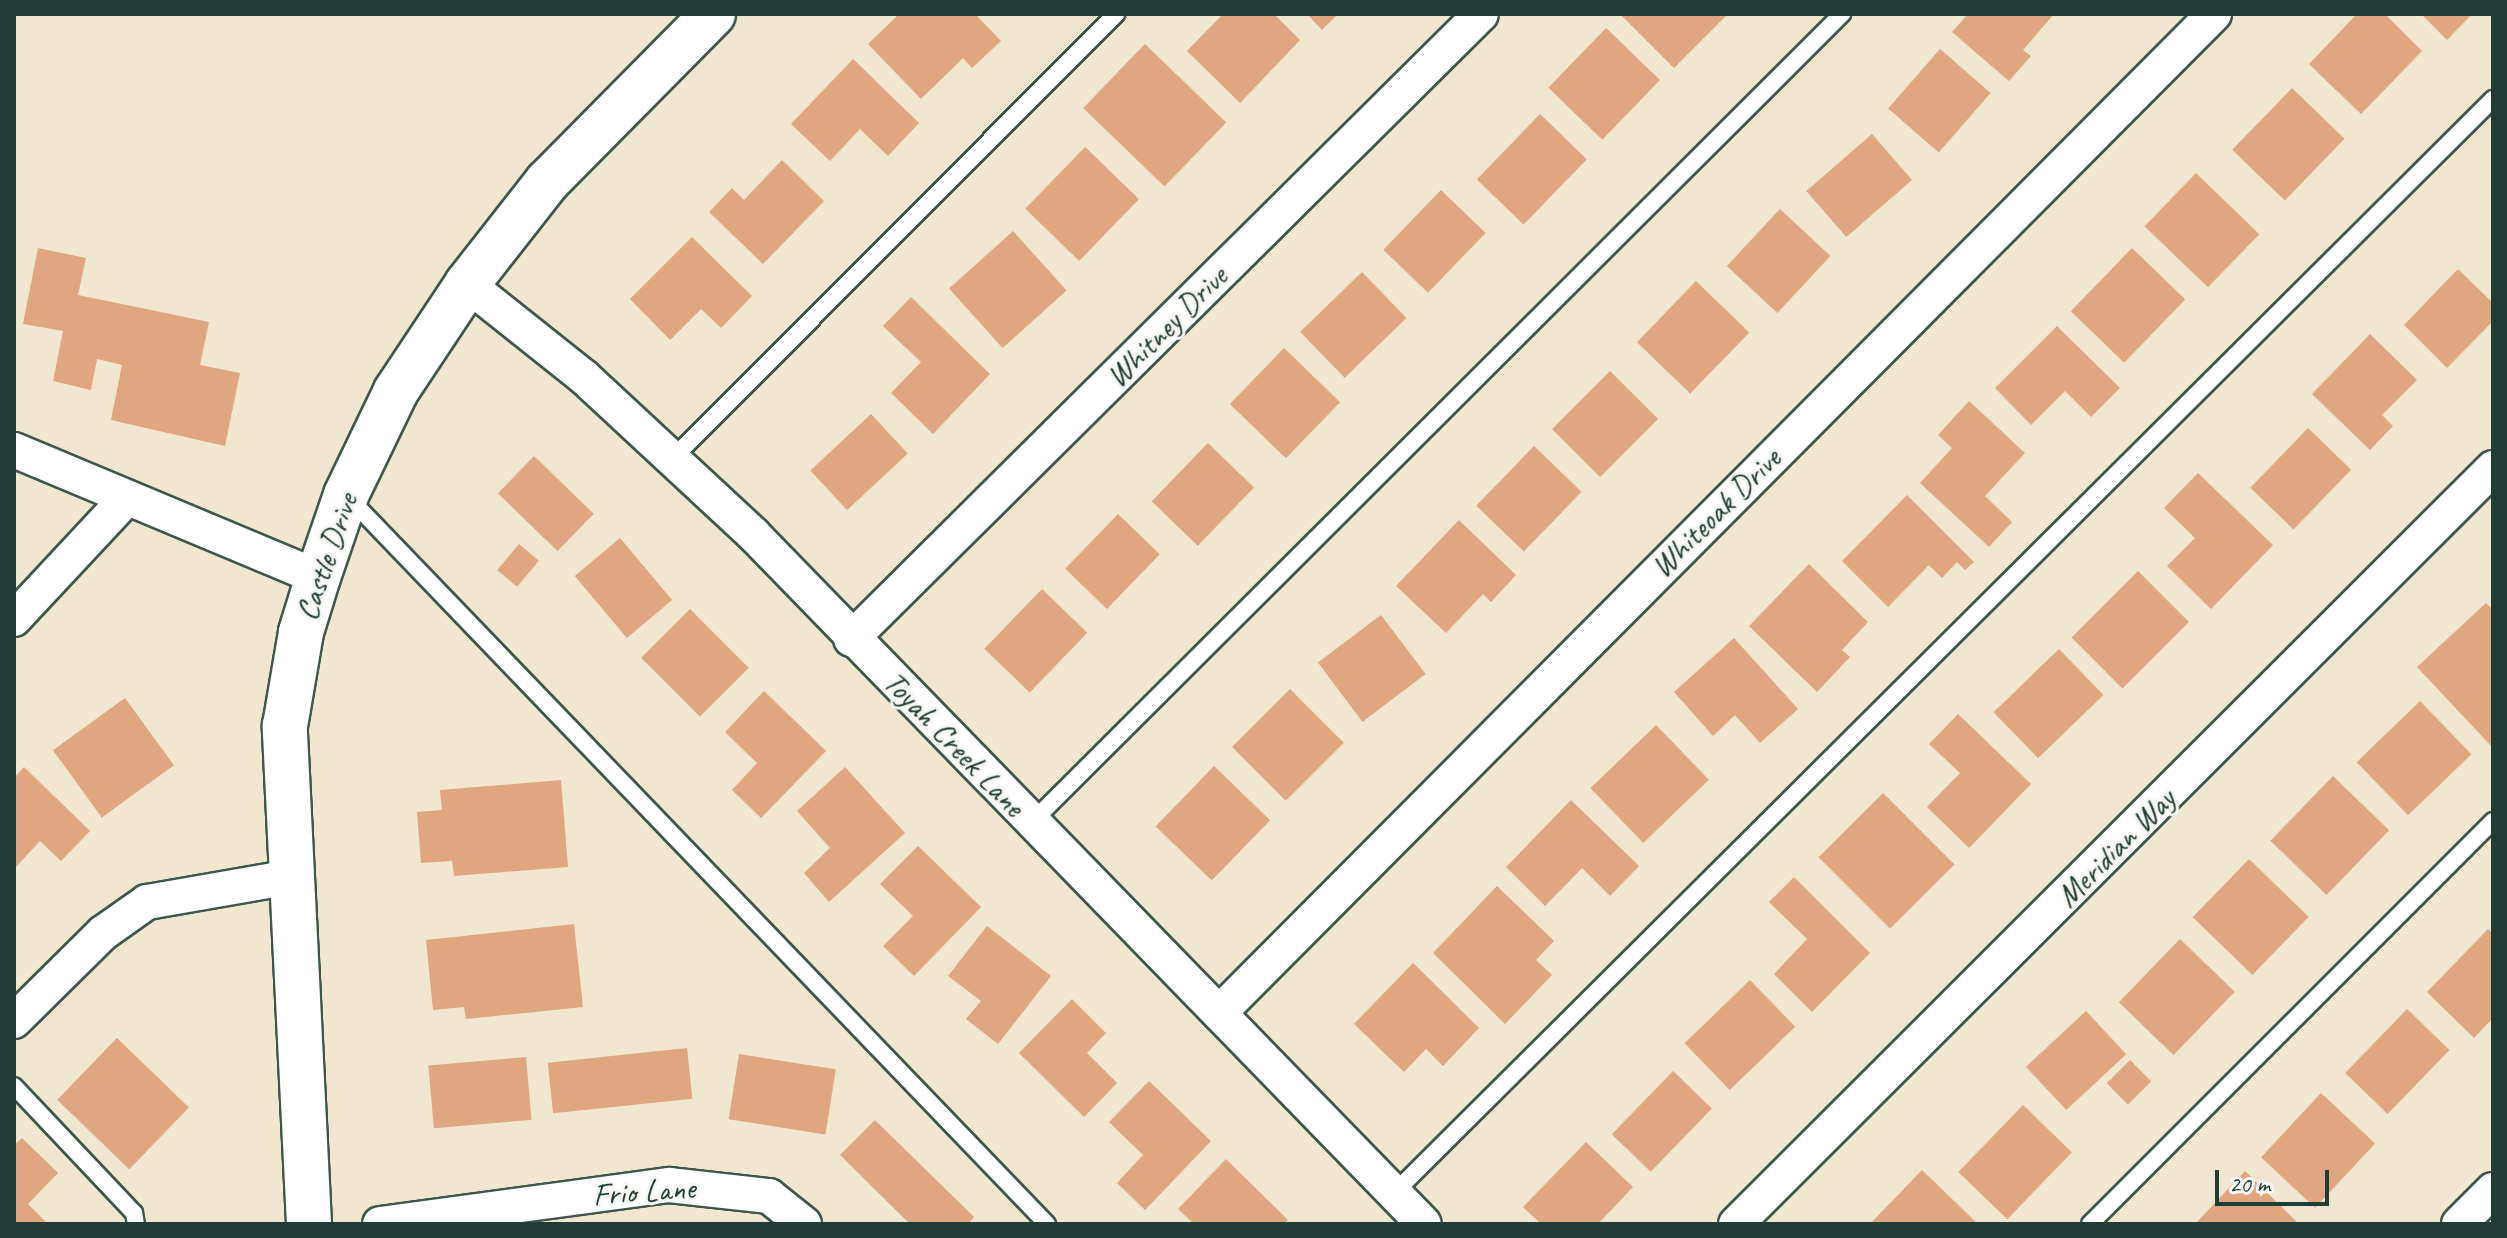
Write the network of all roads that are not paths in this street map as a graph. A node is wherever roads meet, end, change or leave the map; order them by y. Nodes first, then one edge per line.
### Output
1 (713, 14) edge
2 (1116, 14) edge
3 (1481, 14) edge
4 (1842, 14) edge
5 (2214, 14) edge
6 (2493, 99) edge
7 (467, 284) junction
8 (14, 450) edge
9 (672, 459) junction
10 (2493, 468) edge
11 (346, 495) junction
12 (127, 498) junction
13 (318, 577) junction
14 (14, 619) edge
15 (851, 639) junction
16 (2493, 821) edge
17 (1031, 823) junction
18 (290, 877) junction
19 (1219, 1013) junction
20 (14, 1021) edge
21 (14, 1086) edge
22 (2493, 1190) edge
23 (1394, 1193) junction
24 (136, 1224) edge
25 (309, 1224) edge
26 (380, 1224) edge
27 (804, 1224) edge
28 (1047, 1224) edge
29 (1424, 1224) edge
30 (1736, 1224) edge
31 (2090, 1224) edge
32 (2459, 1224) edge

1 - 7 main road, Castle Drive
2 - 9 lane
3 - 15 street, Whitney Drive
4 - 17 lane
5 - 19 street, Whiteoak Drive
6 - 23 lane
7 - 9 street, Toyah Creek Lane
7 - 11 main road, Castle Drive
8 - 12 street
9 - 15 street, Toyah Creek Lane
10 - 30 street, Meridian Way
11 - 13 main road, Castle Drive
11 - 28 lane
12 - 13 street
12 - 14 street
13 - 18 main road, Castle Drive
15 - 17 street, Toyah Creek Lane
16 - 31 lane
17 - 19 street, Toyah Creek Lane
18 - 20 street
18 - 25 main road, Castle Drive
19 - 23 street, Toyah Creek Lane
21 - 24 lane
22 - 32 street
23 - 29 street, Toyah Creek Lane
26 - 27 street, Frio Lane

